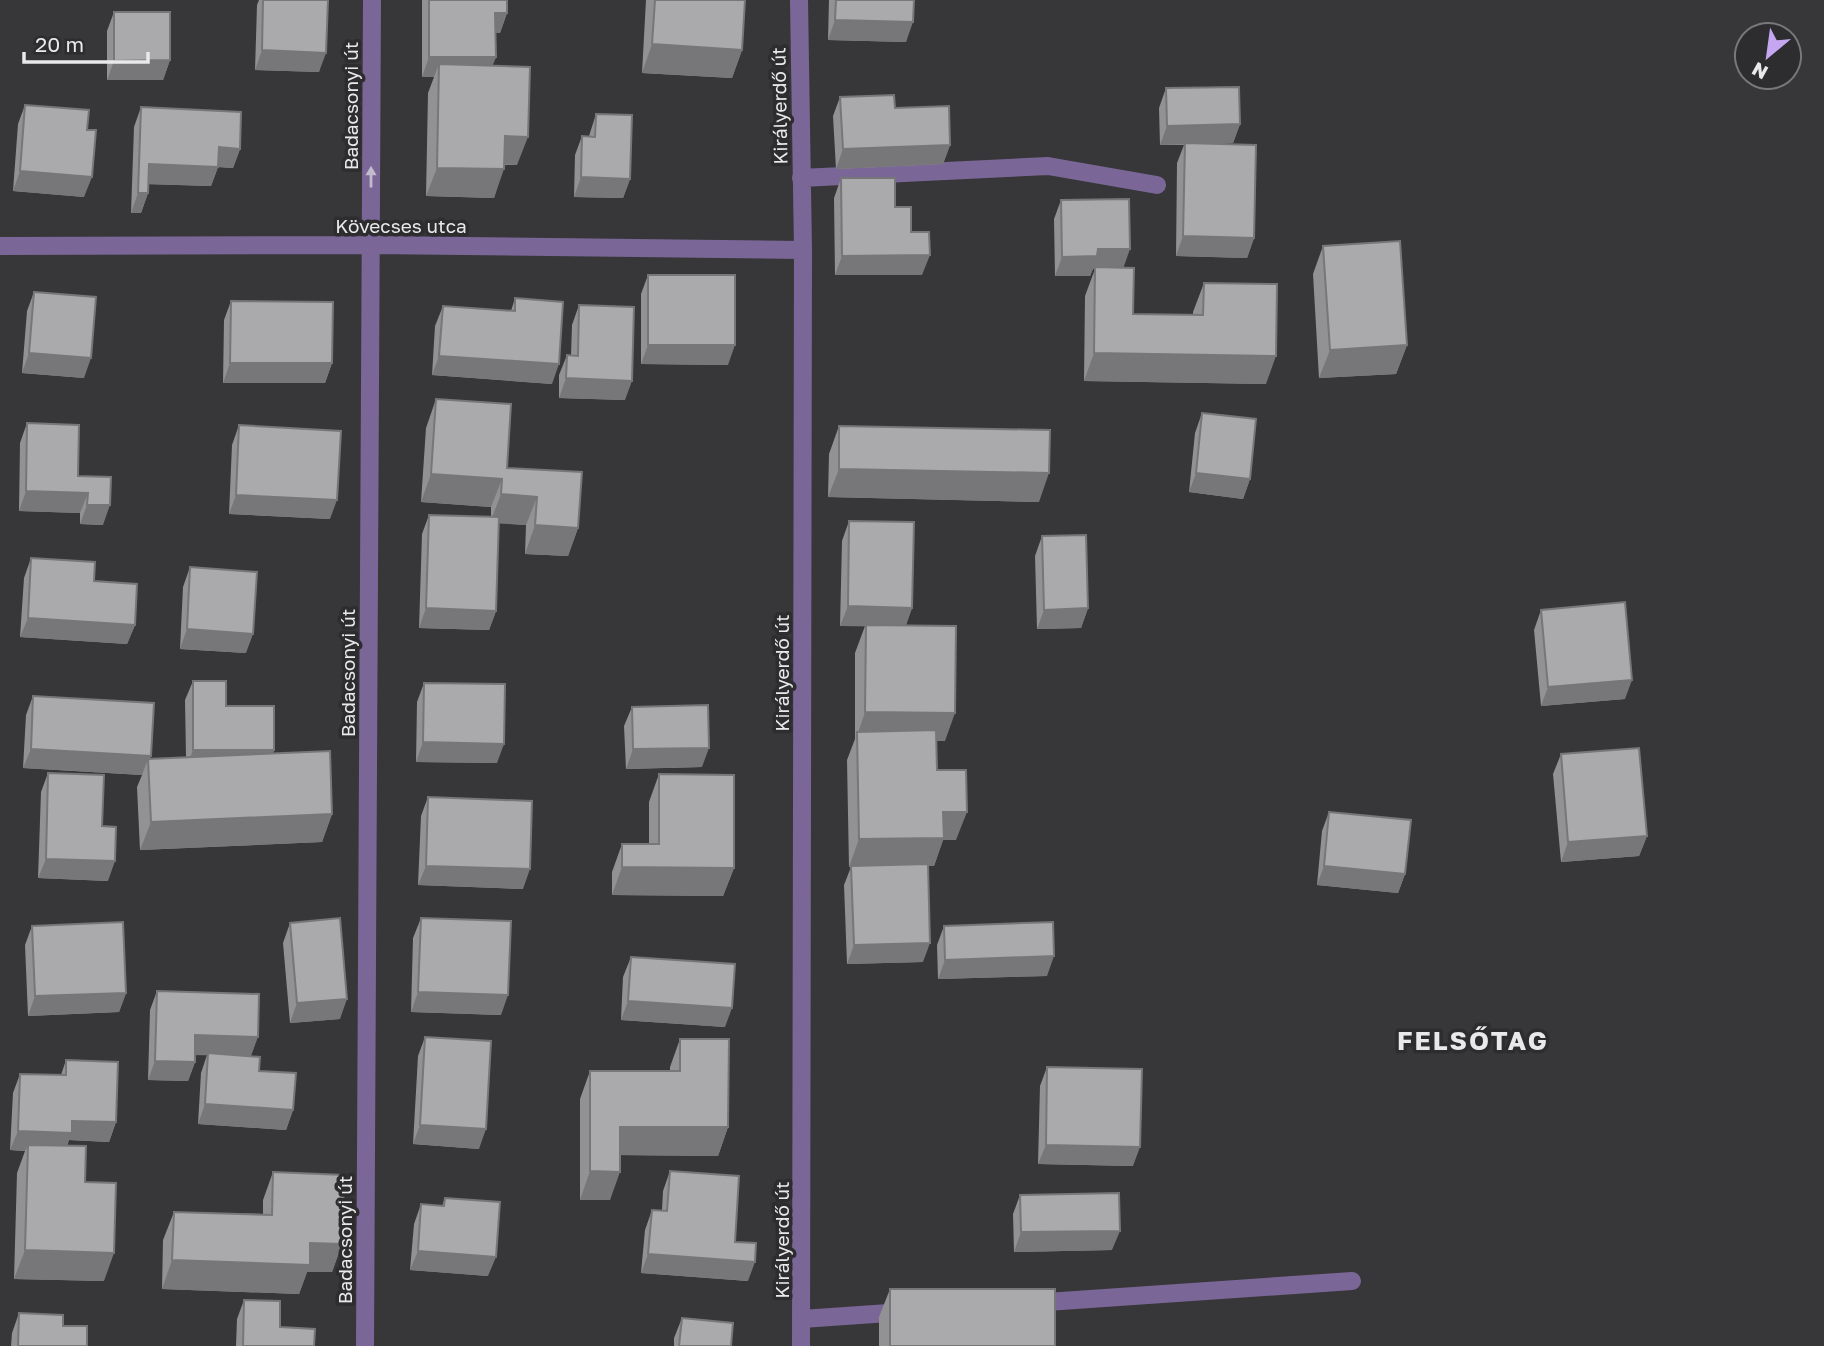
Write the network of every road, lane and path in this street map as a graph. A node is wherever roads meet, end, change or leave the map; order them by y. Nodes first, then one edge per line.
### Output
1 (372, 0) edge
2 (799, 0) edge
3 (801, 178) junction
4 (1157, 185) dead end
5 (370, 245) junction
6 (0, 246) edge
7 (803, 250) junction
8 (1352, 1280) dead end
9 (1008, 1305) edge
10 (926, 1310) edge
11 (802, 1319) junction
12 (365, 1346) edge
13 (801, 1346) edge

5 -> 1 street, Badacsonyi út
2 - 3 street, Királyerdő út
3 - 4 street
3 - 7 street, Királyerdő út
5 - 6 street, Kövecses utca
5 - 7 street, Kövecses utca
5 - 12 street, Badacsonyi út
7 - 11 street, Királyerdő út
8 - 9 street
10 - 11 street
11 - 13 street, Királyerdő út

